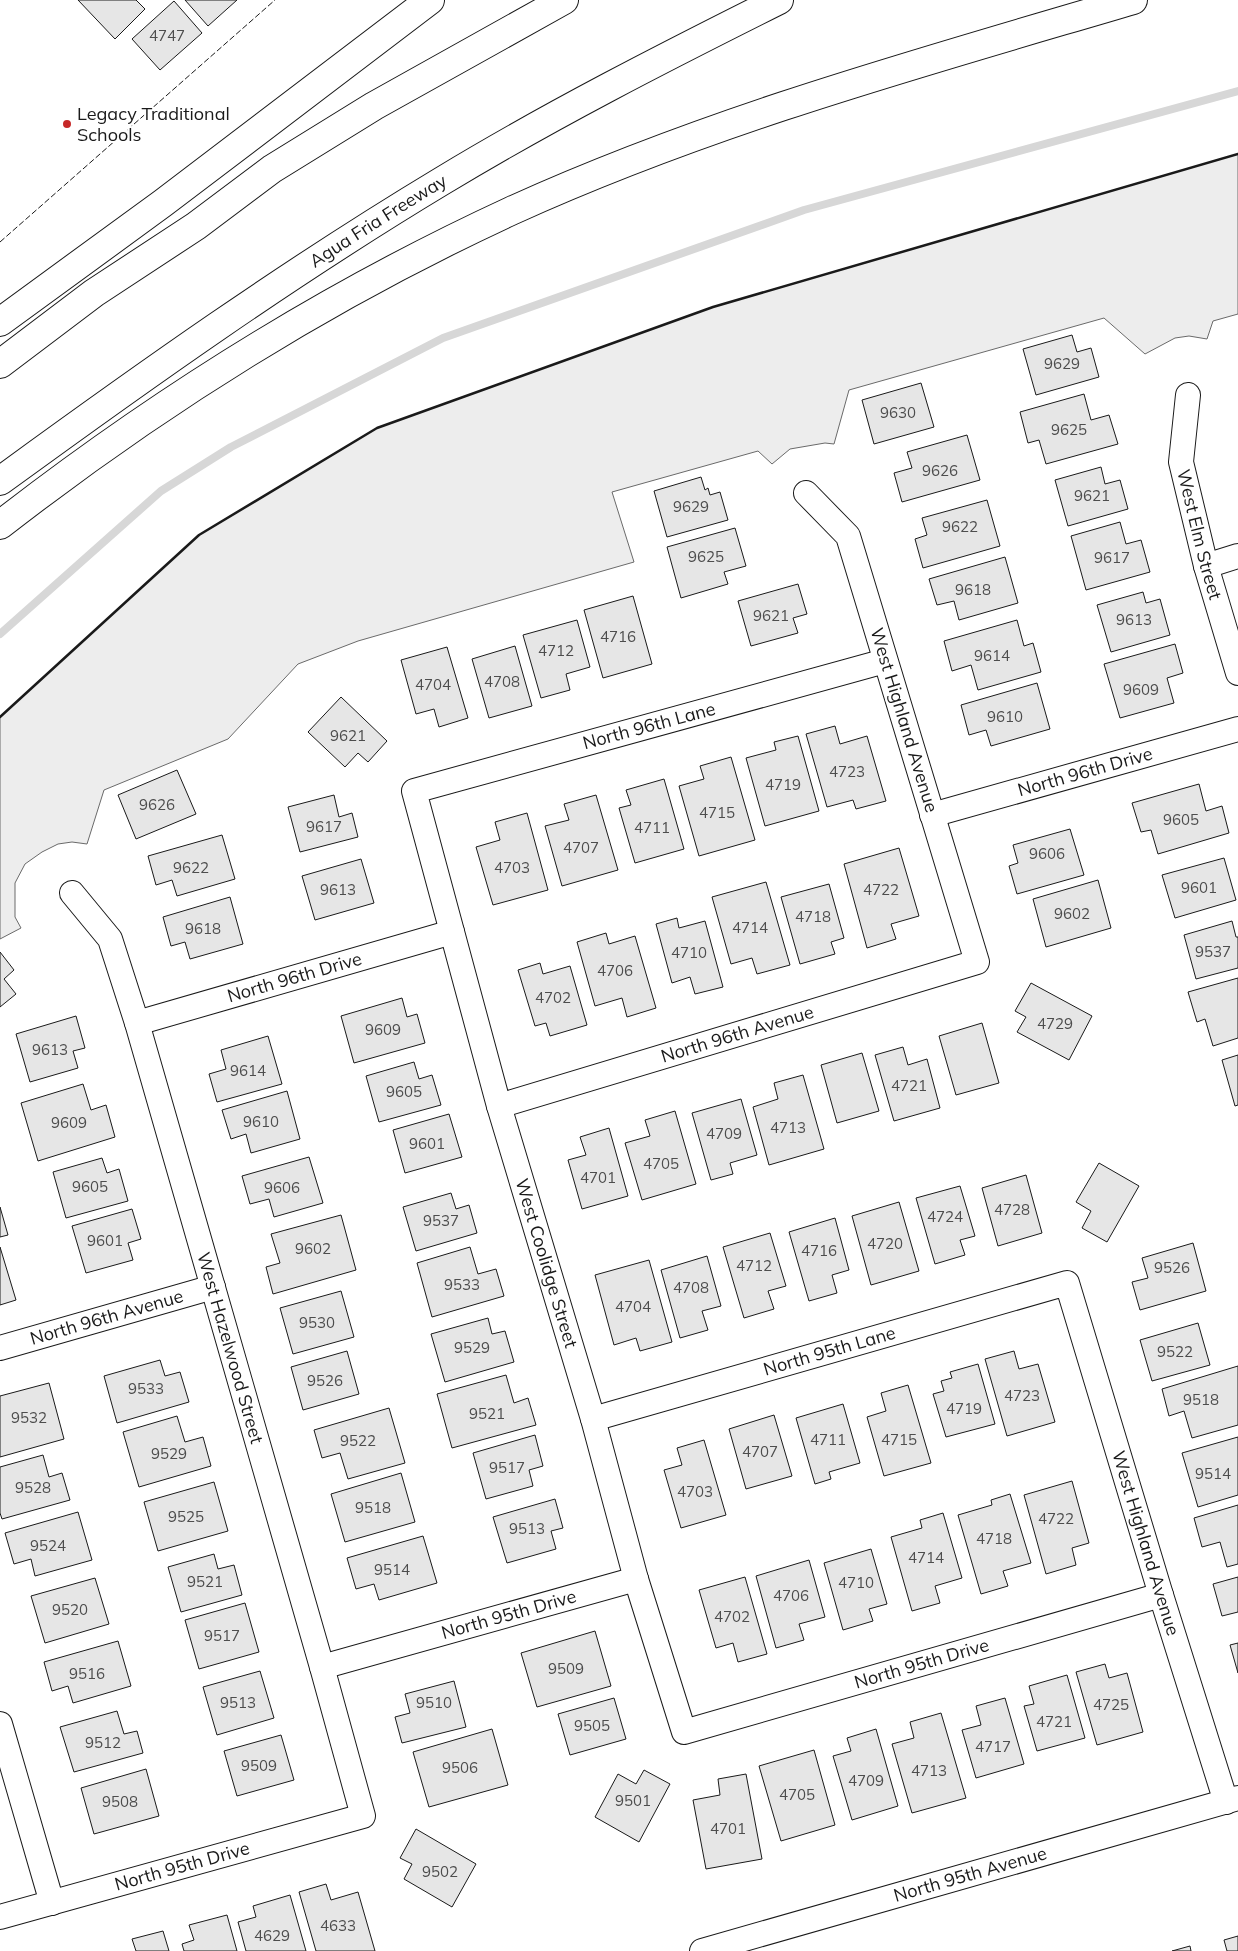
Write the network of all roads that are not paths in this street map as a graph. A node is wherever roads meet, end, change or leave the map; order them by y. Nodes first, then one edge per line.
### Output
1 (430, 0) edge
2 (564, 0) edge
3 (779, 0) edge
4 (1133, 0) edge
5 (0, 322) edge
6 (0, 364) edge
7 (1188, 394) dead end
8 (0, 481) edge
9 (806, 493) dead end
10 (0, 525) edge
11 (1238, 556) edge
12 (1206, 566) junction
13 (885, 661) junction
14 (1238, 673) edge
15 (1238, 729) edge
16 (414, 791) joint
17 (932, 815) junction
18 (72, 893) dead end
19 (452, 932) junction
20 (977, 962) joint
21 (137, 1023) junction
22 (499, 1106) junction
23 (1067, 1283) joint
24 (213, 1288) junction
25 (0, 1348) edge
26 (593, 1418) junction
27 (636, 1579) junction
28 (1161, 1596) junction
29 (322, 1667) junction
30 (0, 1724) edge
31 (684, 1732) joint
32 (1232, 1800) edge
33 (363, 1816) joint
34 (52, 1903) junction
35 (0, 1918) edge
36 (702, 1951) edge

1 - 5 highway
2 - 6 highway
3 - 8 highway, Agua Fria Freeway
4 - 10 highway
7 - 12 street, West Elm Street
9 - 13 street, West Highland Avenue
11 - 12 street
12 - 14 street, West Elm Street
13 - 16 street, North 96th Lane
13 - 17 street, West Highland Avenue
15 - 17 street, North 96th Drive
16 - 19 street, West Coolidge Street
17 - 20 street, West Highland Avenue
18 - 21 street, West Hazelwood Street
19 - 21 street, North 96th Drive
19 - 22 street, West Coolidge Street
20 - 22 street, North 96th Avenue
21 - 24 street, West Hazelwood Street
22 - 26 street, West Coolidge Street
23 - 26 street, North 95th Lane
23 - 28 street, West Highland Avenue
24 - 25 street, North 96th Avenue
24 - 29 street, West Hazelwood Street
26 - 27 street, West Coolidge Street
27 - 29 street, North 95th Drive
27 - 31 street, West Coolidge Street
28 - 31 street, North 95th Drive
28 - 32 street, West Highland Avenue
29 - 33 street, West Hazelwood Street
30 - 34 street
32 - 36 street, North 95th Avenue
33 - 34 street, North 95th Drive
34 - 35 street, North 95th Drive

